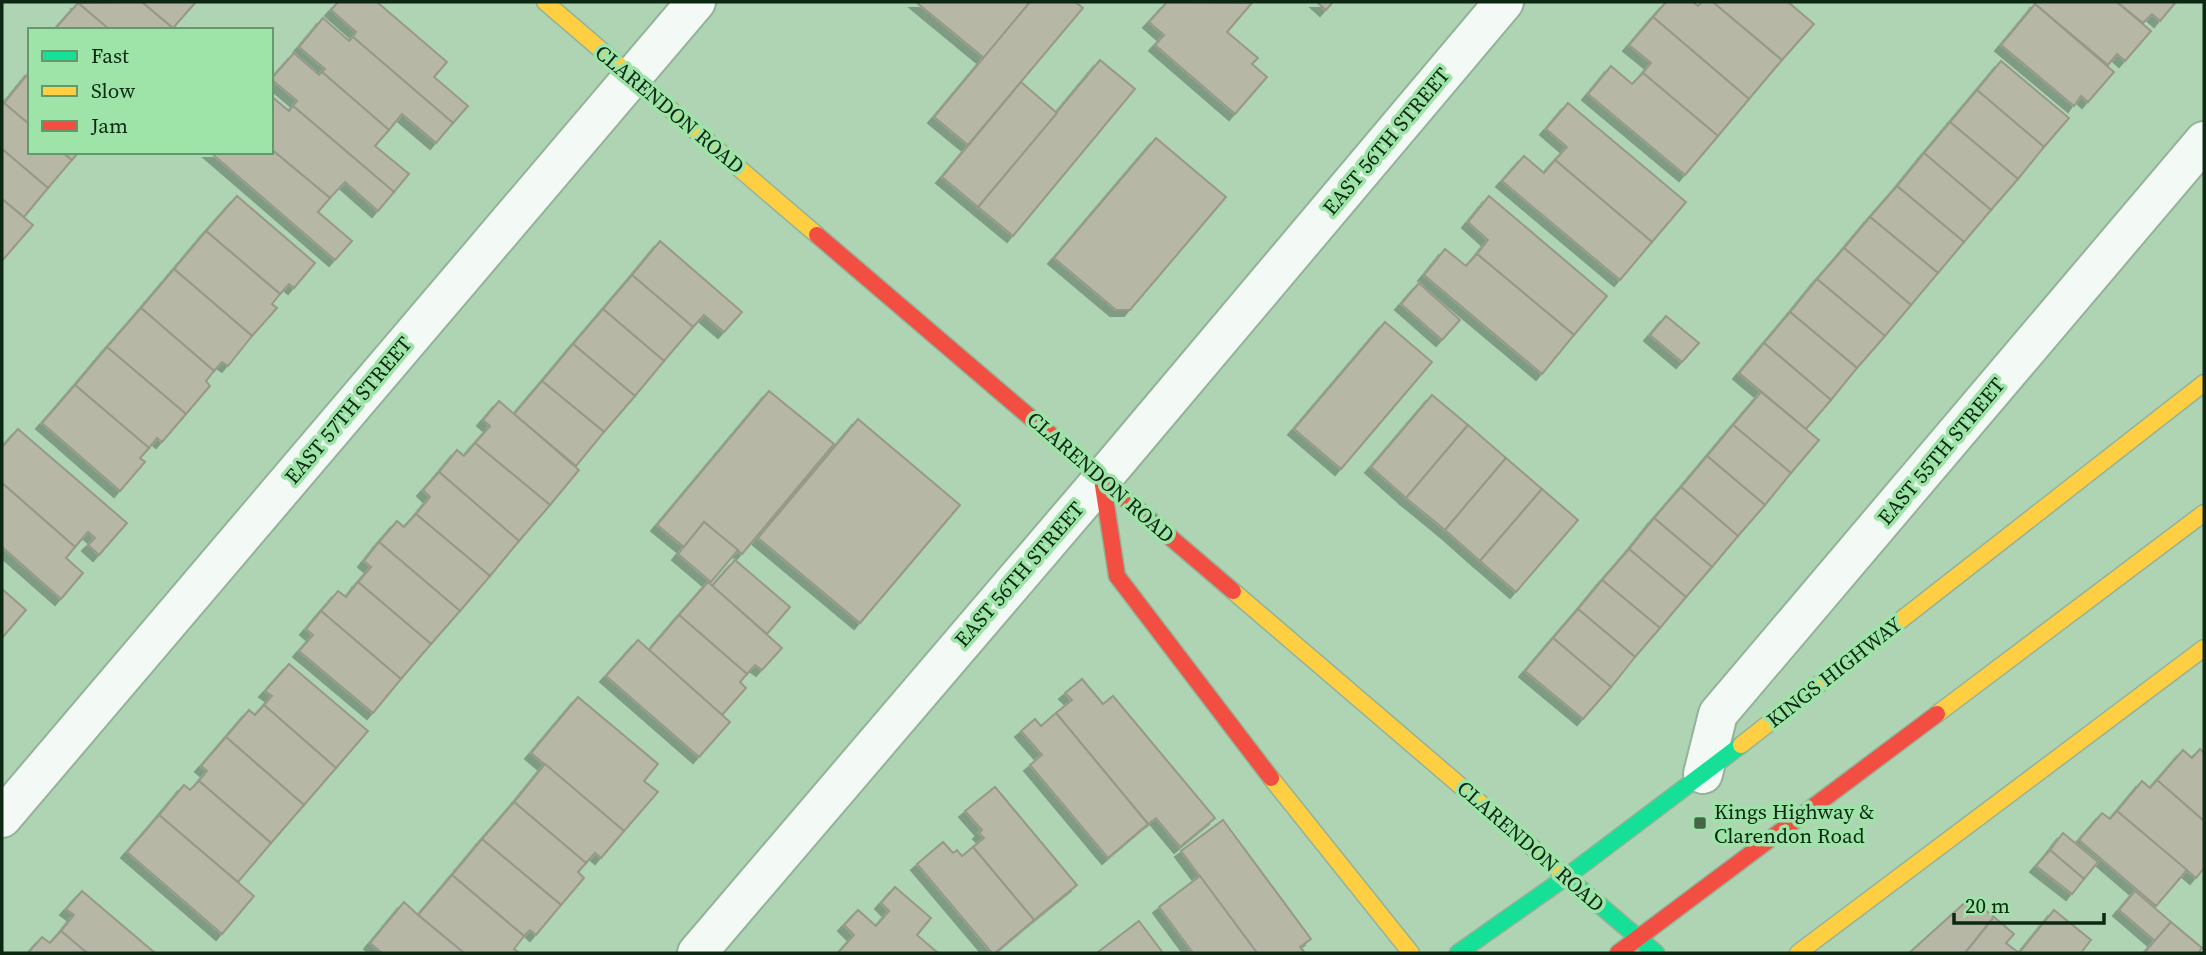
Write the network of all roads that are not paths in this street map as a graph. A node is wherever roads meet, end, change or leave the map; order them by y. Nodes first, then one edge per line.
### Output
1 (545, 2) edge
2 (696, 2) edge
3 (1504, 2) edge
4 (633, 77) junction
5 (2204, 141) edge
6 (2204, 383) edge
7 (1102, 479) junction
8 (2204, 513) edge
9 (2204, 648) edge
10 (1703, 774) junction
11 (2, 818) edge
12 (1566, 877) junction
13 (1638, 938) junction
14 (697, 953) edge
15 (1411, 953) edge
16 (1458, 953) edge
17 (1618, 953) edge
18 (1656, 953) edge
19 (1798, 953) edge

1 - 4 street, CLARENDON ROAD
2 - 4 street, EAST 57TH STREET
3 - 7 street, EAST 56TH STREET
4 - 7 street, CLARENDON ROAD
4 - 11 street, EAST 57TH STREET
5 - 10 street, EAST 55TH STREET
6 - 10 street, KINGS HIGHWAY
7 - 12 street, CLARENDON ROAD
7 - 14 street, EAST 56TH STREET
7 - 15 street
8 - 13 street
9 - 19 street
10 - 12 street, KINGS HIGHWAY
12 - 13 street, CLARENDON ROAD
12 - 16 street, KINGS HIGHWAY
13 - 17 street
13 - 18 street, CLARENDON ROAD

